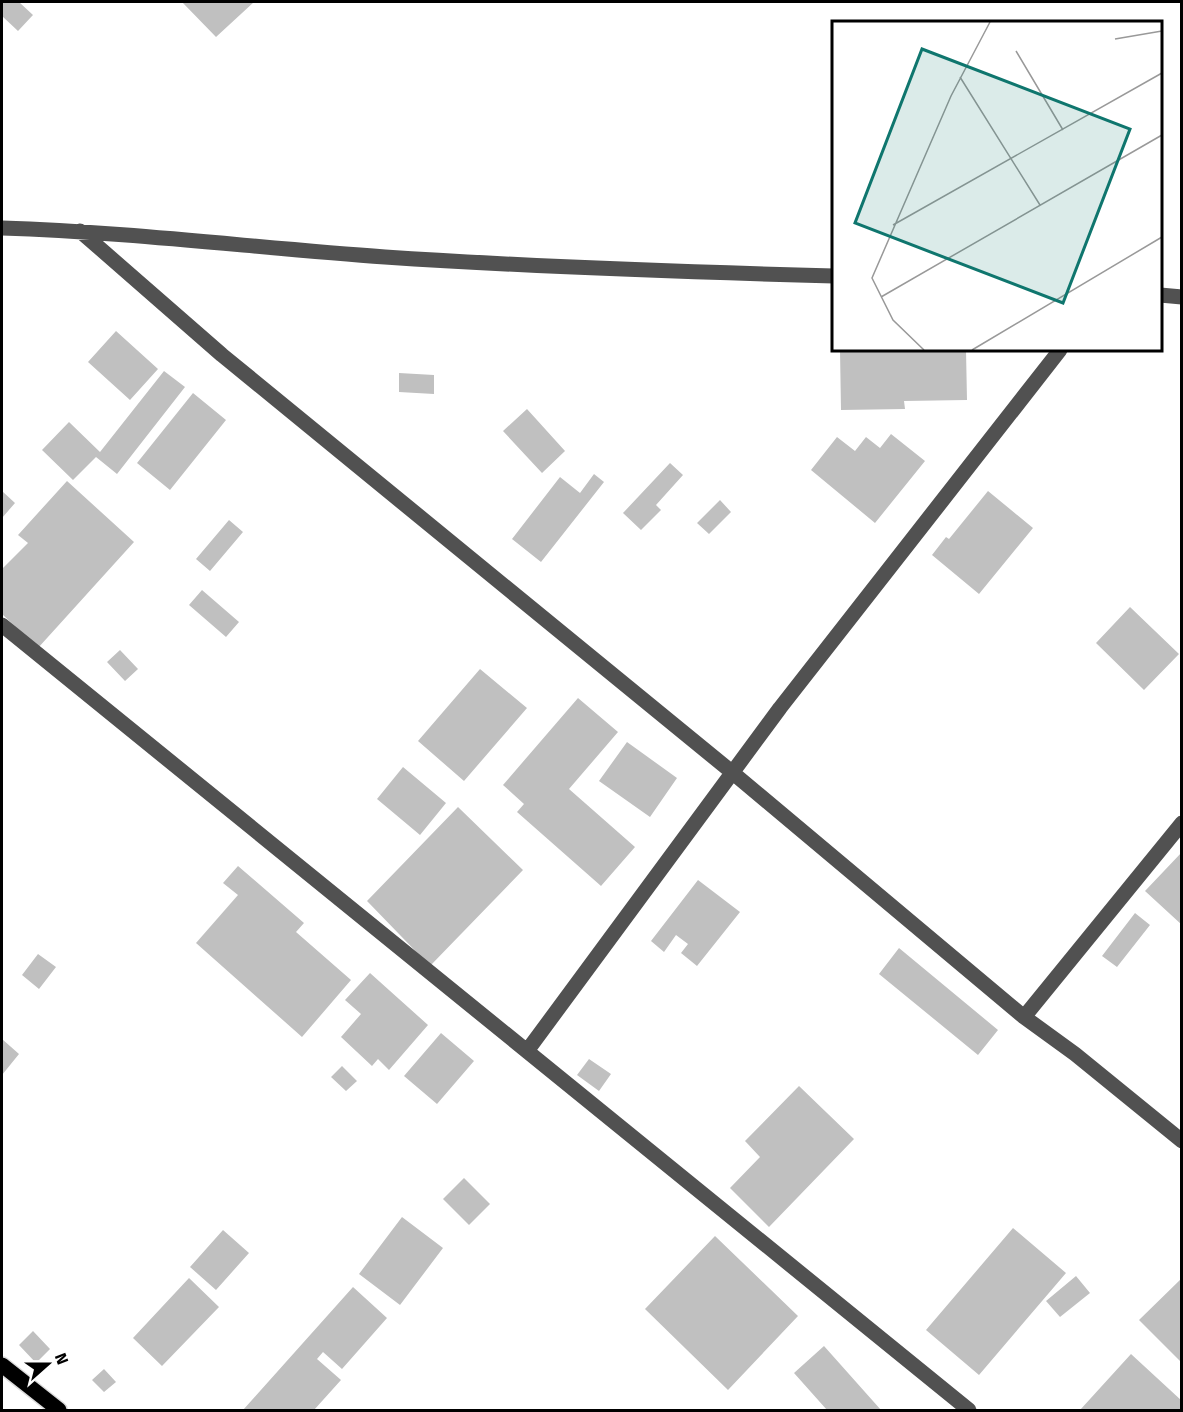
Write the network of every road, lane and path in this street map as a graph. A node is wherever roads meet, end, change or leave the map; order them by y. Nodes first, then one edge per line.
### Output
1 (2, 228) edge
2 (80, 231) junction
3 (832, 276) edge
4 (1162, 295) edge
5 (1182, 297) edge
6 (1059, 351) edge
7 (2, 625) edge
8 (733, 773) junction
9 (1182, 823) edge
10 (1024, 1017) junction
11 (527, 1051) junction
12 (1182, 1141) edge
13 (2, 1365) edge
14 (59, 1410) edge
15 (969, 1410) edge

1 - 2 street
2 - 3 street
2 - 8 street
4 - 5 street
6 - 8 street
7 - 11 street
8 - 10 street
8 - 11 street
9 - 10 street
10 - 12 street
11 - 15 street
13 - 14 main road

